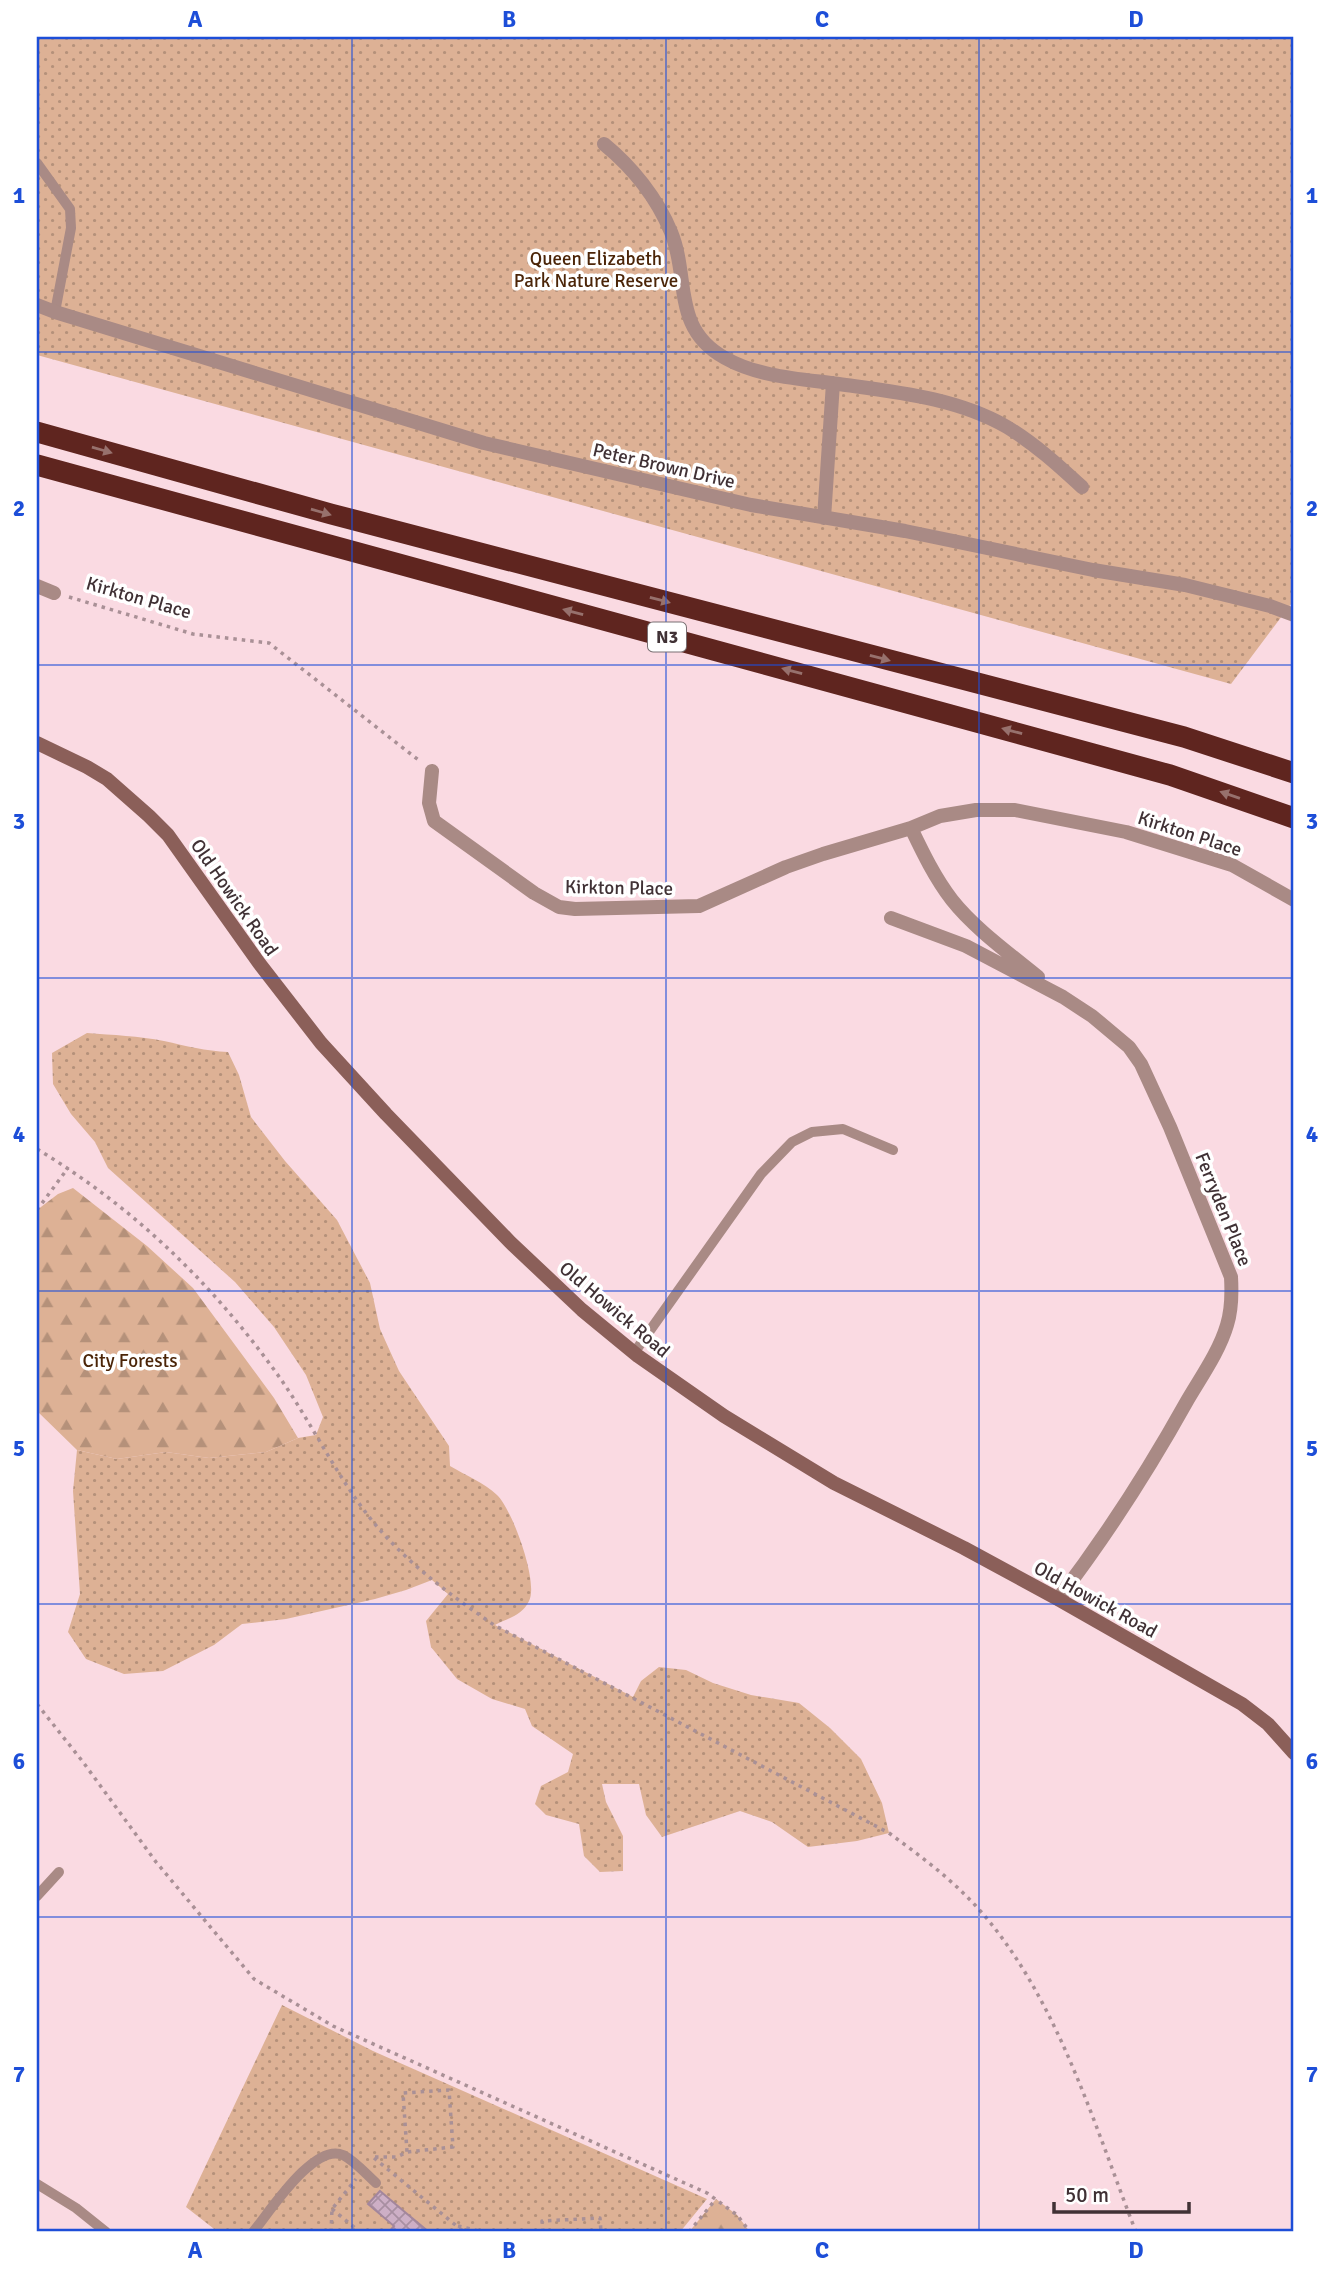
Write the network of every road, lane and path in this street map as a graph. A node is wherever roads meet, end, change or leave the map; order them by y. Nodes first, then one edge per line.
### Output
1 (604, 144) dead end
2 (37, 163) edge
3 (37, 305) edge
4 (55, 312) junction
5 (833, 383) junction
6 (37, 432) edge
7 (37, 465) edge
8 (1082, 487) dead end
9 (824, 518) junction
10 (37, 586) edge
11 (54, 593) joint
12 (1294, 615) edge
13 (37, 743) edge
14 (432, 771) joint
15 (1294, 773) edge
16 (1294, 818) edge
17 (911, 828) junction
18 (1294, 900) edge
19 (891, 918) dead end
20 (1063, 997) junction
21 (37, 1149) edge
22 (893, 1150) dead end
23 (68, 1168) junction
24 (38, 1208) edge
25 (634, 1353) junction
26 (1059, 1599) junction
27 (37, 1704) edge
28 (1294, 1753) edge
29 (59, 1872) dead end
30 (37, 1896) edge
31 (407, 2152) junction
32 (375, 2157) junction
33 (362, 2171) junction
34 (37, 2183) edge
35 (376, 2183) dead end
36 (716, 2199) junction
37 (332, 2209) junction
38 (456, 2225) junction
39 (106, 2232) edge
40 (253, 2232) edge
41 (331, 2232) edge
42 (360, 2232) edge
43 (464, 2232) edge
44 (483, 2232) edge
45 (543, 2232) edge
46 (601, 2232) edge
47 (690, 2232) edge
48 (750, 2232) edge
49 (1136, 2232) edge

1 - 5 street
2 - 4 lane
3 - 4 street, Peter Brown Drive
4 - 9 street, Peter Brown Drive
5 - 8 street
5 - 9 street
6 -> 15 highway, N3
16 -> 7 highway, N3
9 - 12 street, Peter Brown Drive
10 - 11 street
11 - 14 path, Kirkton Place
13 - 25 main road, Old Howick Road
14 - 17 street, Kirkton Place
17 - 18 street, Kirkton Place
17 - 20 street, Ferryden Place
19 - 20 street, Ferryden Place
20 - 26 street, Ferryden Place
21 - 23 path
22 - 25 lane
23 - 24 path
23 - 49 path
25 - 26 main road, Old Howick Road
26 - 28 main road, Old Howick Road
27 - 36 path
29 - 30 lane
31 - 31 path
31 - 32 path
32 - 33 path
32 - 38 path
33 - 35 lane
33 - 37 path
33 - 40 lane
34 - 39 lane
36 - 47 path
36 - 48 path
37 - 41 path
37 - 42 path
38 - 43 path
38 - 44 path
45 - 46 path

